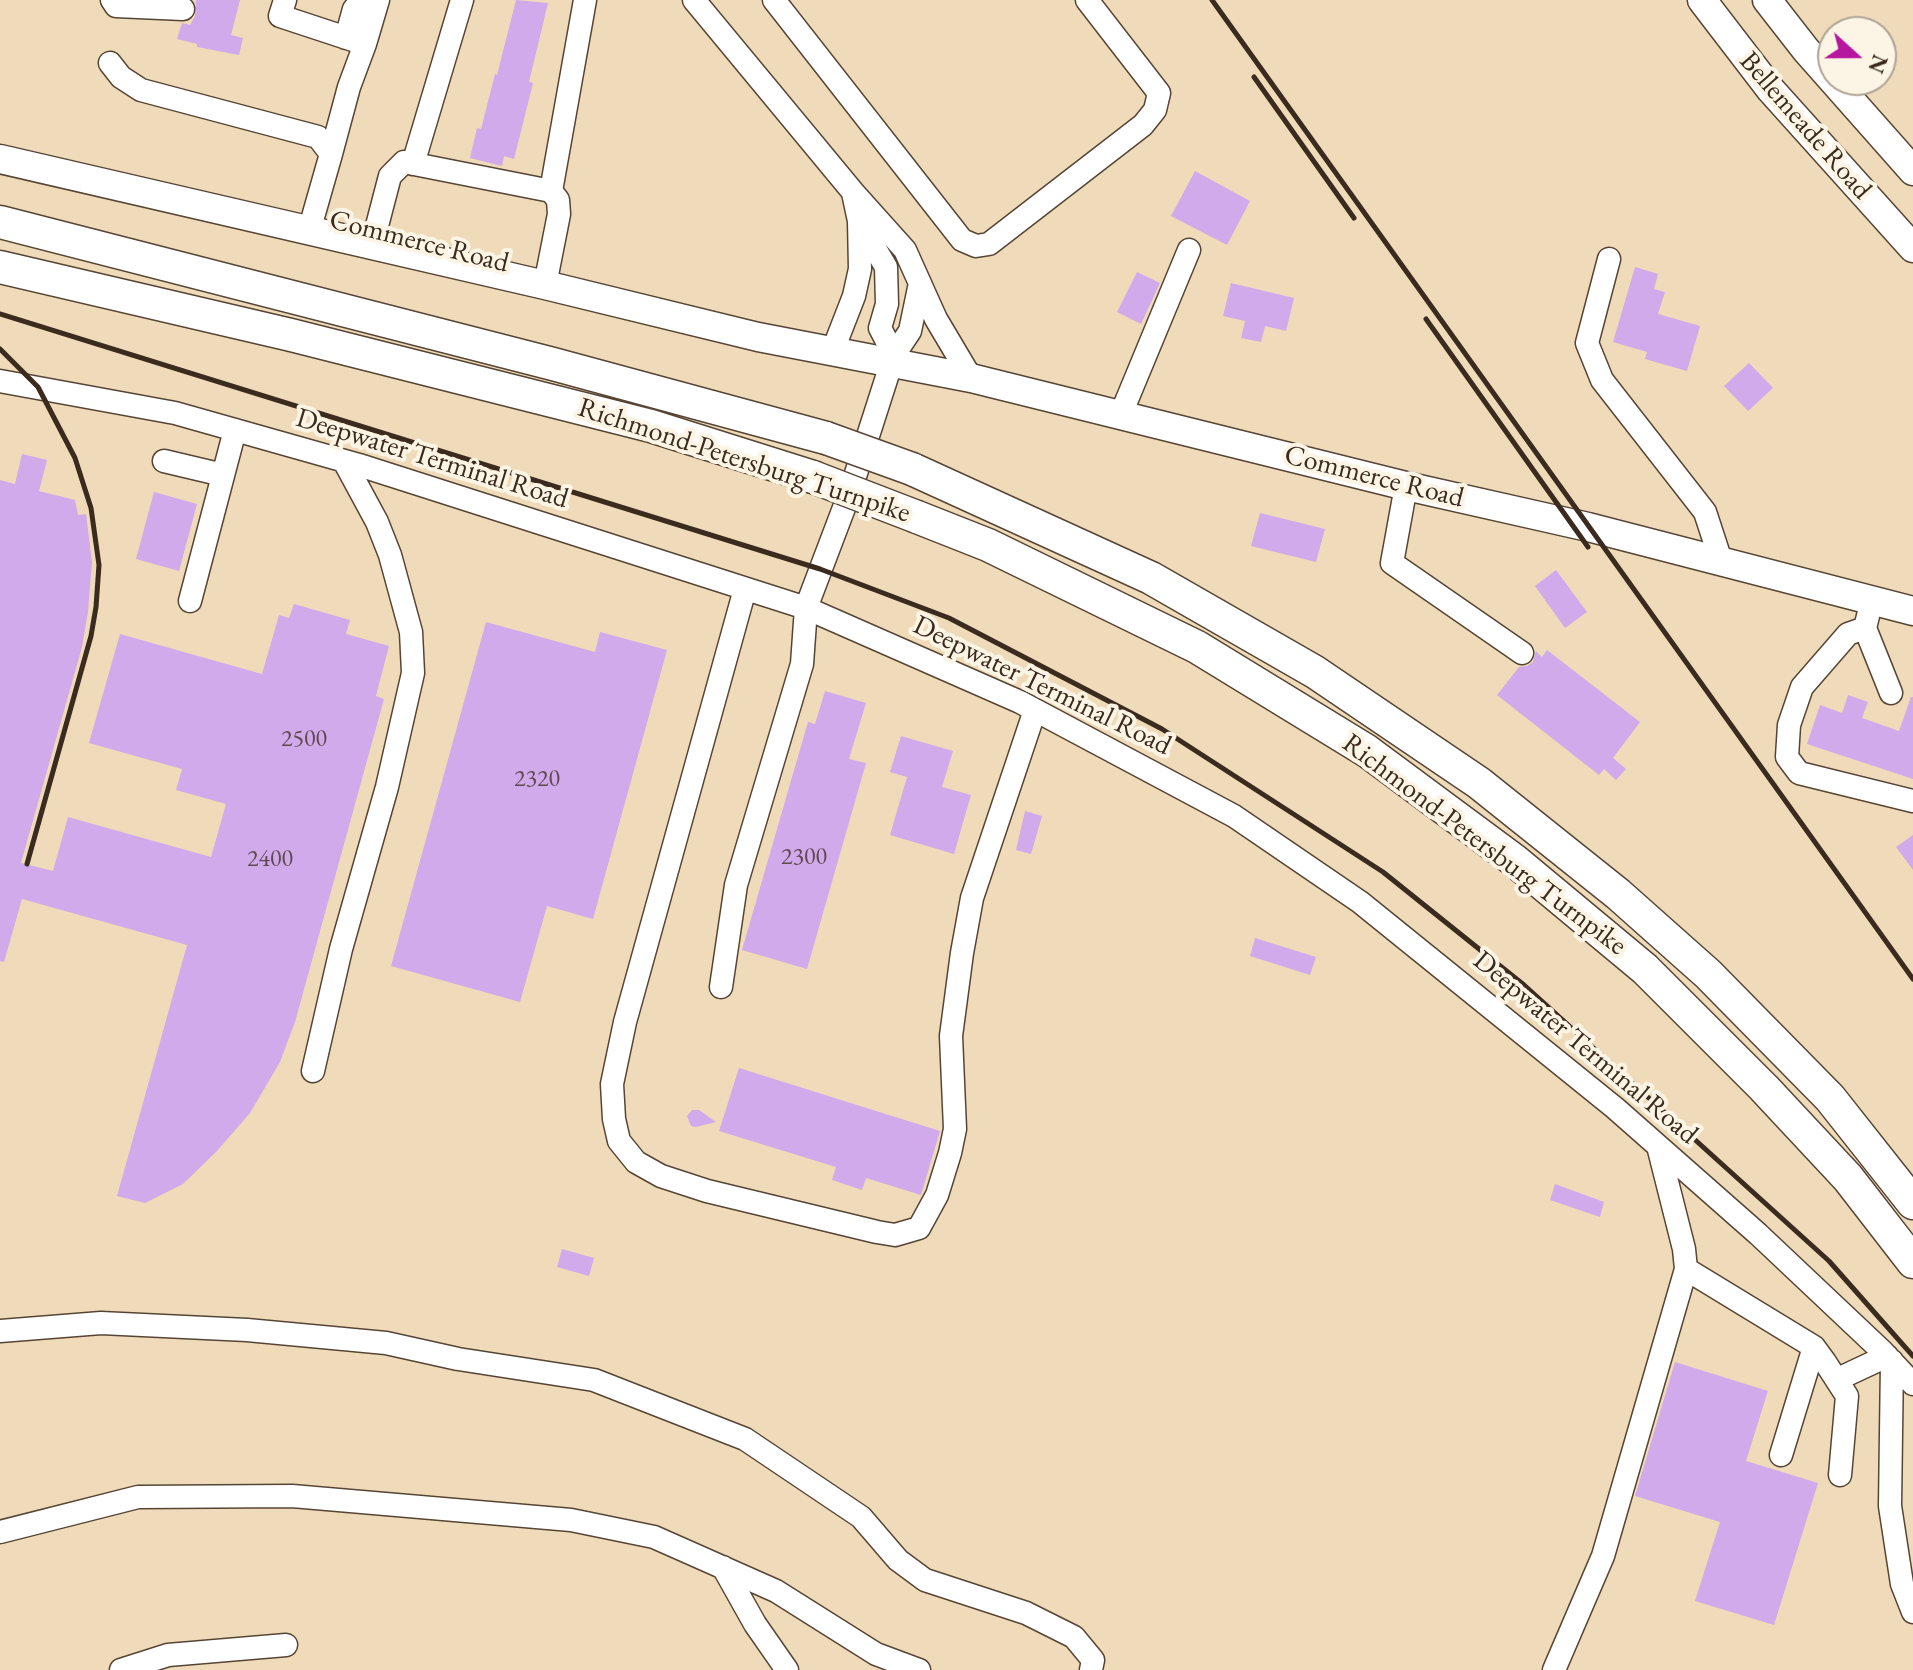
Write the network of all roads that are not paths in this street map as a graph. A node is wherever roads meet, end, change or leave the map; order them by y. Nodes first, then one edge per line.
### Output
1 (112, 0) edge
2 (285, 0) edge
3 (378, 0) edge
4 (462, 0) edge
5 (585, 0) edge
6 (694, 0) edge
7 (774, 0) edge
8 (1087, 0) edge
9 (1702, 0) edge
10 (1767, 0) edge
11 (356, 3) edge
12 (183, 9) dead end
13 (356, 41) junction
14 (110, 63) dead end
15 (0, 146) edge
16 (331, 154) junction
17 (0, 159) edge
18 (413, 164) junction
19 (1913, 171) edge
20 (551, 191) junction
21 (853, 192) junction
22 (859, 221) junction
23 (0, 222) edge
24 (311, 223) junction
25 (374, 238) junction
26 (1913, 248) edge
27 (1189, 250) dead end
28 (1609, 259) dead end
29 (0, 267) edge
30 (547, 279) junction
31 (920, 283) junction
32 (833, 350) junction
33 (894, 358) junction
34 (971, 378) junction
35 (0, 381) edge
36 (1121, 414) junction
37 (235, 430) junction
38 (164, 461) dead end
39 (344, 461) junction
40 (223, 475) junction
41 (1406, 486) junction
42 (1721, 561) junction
43 (745, 589) junction
44 (190, 601) dead end
45 (806, 608) junction
46 (1913, 611) edge
47 (1868, 614) junction
48 (1522, 653) dead end
49 (1891, 693) dead end
50 (1035, 710) junction
51 (1913, 801) edge
52 (721, 987) dead end
53 (313, 1071) dead end
54 (1658, 1146) junction
55 (1913, 1203) edge
56 (1913, 1262) edge
57 (1686, 1269) junction
58 (0, 1331) edge
59 (1814, 1347) junction
60 (1890, 1359) junction
61 (1838, 1379) junction
62 (1913, 1384) edge
63 (1781, 1455) dead end
64 (1840, 1475) dead end
65 (0, 1532) edge
66 (723, 1567) junction
67 (1913, 1612) edge
68 (286, 1645) dead end
69 (121, 1670) edge
70 (787, 1670) edge
71 (919, 1670) edge
72 (1091, 1670) edge
73 (1554, 1670) edge

1 - 12 street
2 - 13 street
3 - 13 street
4 - 18 street
5 - 20 street
6 - 21 street
7 - 8 street
9 - 26 main road, Bellemeade Road
10 - 19 main road, Bellemeade Road
11 - 13 street
13 - 16 street
14 - 16 street
15 - 24 main road, Commerce Road
16 - 24 street
17 - 24 main road, Commerce Road
18 - 20 street
18 - 25 street
20 - 30 street
21 - 22 street
21 - 31 street
22 - 32 street
22 - 33 street
23 - 55 highway, Richmond-Petersburg Turnpike, bridge
24 - 25 main road, Commerce Road
25 - 30 main road, Commerce Road
27 - 36 street
28 - 42 street
29 - 56 highway, Richmond-Petersburg Turnpike, bridge
30 - 32 main road, Commerce Road
31 - 33 street
31 - 34 street
32 - 33 main road, Commerce Road
33 - 34 main road, Commerce Road
33 - 45 street
34 - 36 main road, Commerce Road
35 - 37 street, Deepwater Terminal Road
36 - 41 main road, Commerce Road
37 - 39 street, Deepwater Terminal Road
37 - 40 street
38 - 40 street
39 - 43 street, Deepwater Terminal Road
39 - 53 street
40 - 44 street
41 - 42 main road, Commerce Road
41 - 48 street
42 - 47 main road, Commerce Road
43 - 45 street, Deepwater Terminal Road
43 - 50 street
45 - 50 street, Deepwater Terminal Road
45 - 52 street
46 - 47 main road, Commerce Road
47 - 49 street
47 - 51 street
50 - 54 street, Deepwater Terminal Road
54 - 57 street
54 - 60 street, Deepwater Terminal Road
57 - 59 street
57 - 73 street
58 - 72 street
59 - 61 street
59 - 63 street
60 - 61 street
60 - 62 street, Deepwater Terminal Road
60 - 67 street
61 - 64 street
65 - 66 street
66 - 70 street
66 - 71 street
68 - 69 street

